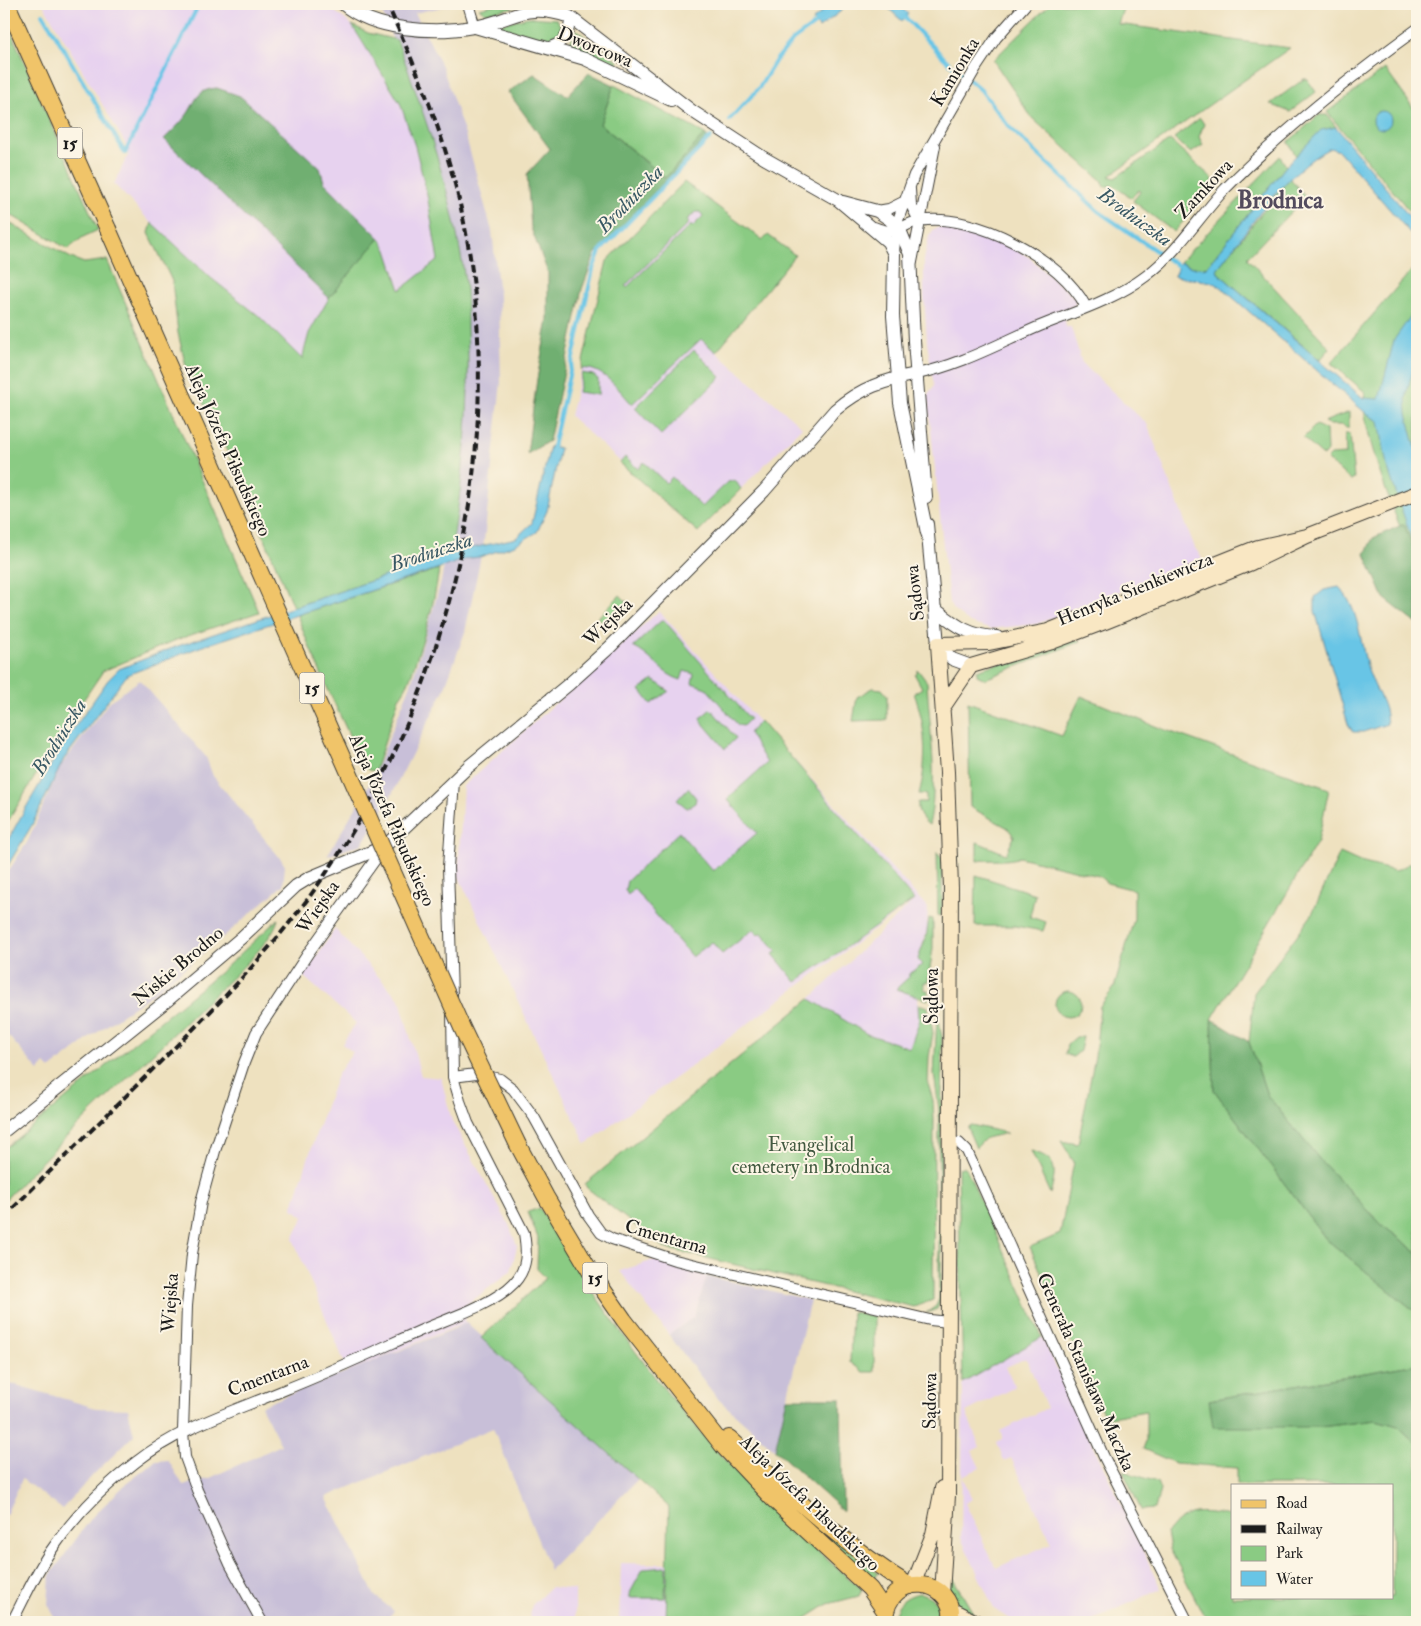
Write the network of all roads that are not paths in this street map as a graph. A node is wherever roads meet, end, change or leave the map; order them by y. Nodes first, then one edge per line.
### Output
1 (7, 4) edge
2 (343, 4) edge
3 (468, 4) edge
4 (554, 4) edge
5 (1026, 4) edge
6 (570, 17) junction
7 (475, 27) junction
8 (1417, 29) edge
9 (549, 47) junction
10 (692, 111) junction
11 (937, 139) junction
12 (910, 185) junction
13 (838, 200) junction
14 (903, 202) junction
15 (877, 211) junction
16 (919, 221) junction
17 (897, 229) junction
18 (878, 231) junction
19 (894, 254) junction
20 (912, 266) junction
21 (1086, 307) junction
22 (917, 374) junction
23 (897, 378) junction
24 (1417, 493) edge
25 (927, 532) junction
26 (935, 609) junction
27 (1083, 624) junction
28 (1013, 638) junction
29 (938, 644) junction
30 (971, 666) junction
31 (944, 706) junction
32 (454, 781) junction
33 (385, 846) junction
34 (453, 1077) junction
35 (4, 1131) edge
36 (950, 1142) junction
37 (949, 1322) junction
38 (687, 1400) junction
39 (183, 1431) junction
40 (948, 1460) junction
41 (911, 1585) junction
42 (948, 1609) edge
43 (885, 1617) edge
44 (12, 1622) edge
45 (262, 1622) edge
46 (976, 1622) edge
47 (1188, 1622) edge

1 - 38 main road, Aleja Józefa Piłsudskiego / 15, bridge
2 - 7 street
3 - 7 street
4 - 6 street, Dworcowa
5 - 11 street, Kamionka
6 - 7 street
6 - 9 street
6 - 10 street, Dworcowa
7 - 9 street, Dworcowa
8 - 21 street, Zamkowa
9 - 10 street, Dworcowa
10 - 13 street, Dworcowa
11 - 12 street, Kamionka
11 - 16 street, Kamionka
12 - 14 street, Kamionka
12 - 16 street, Kamionka
13 - 15 street, Dworcowa
13 - 18 street, Dworcowa
14 - 15 street
14 - 17 street, Kamionka
15 - 17 street, Dworcowa
16 - 17 street
16 - 20 street, Kamionka
16 - 21 street
17 - 18 street
17 - 19 street, Kamionka
17 - 20 street, Sądowa
18 - 19 street
19 - 23 street, Sądowa
20 - 22 street, Sądowa
21 - 22 street, Zamkowa
22 - 23 street, Wiejska
22 - 25 street, Sądowa
23 - 25 street, Sądowa
23 - 32 street, Wiejska
24 - 27 main road, Henryka Sienkiewicza
25 - 26 street, Sądowa
26 - 28 street, Henryka Sienkiewicza
26 - 29 street, Sądowa
27 - 28 main road, Henryka Sienkiewicza
27 - 30 main road, Henryka Sienkiewicza
28 - 29 main road, Henryka Sienkiewicza
29 - 30 street
29 - 31 main road, Sądowa
30 - 31 main road
31 - 36 main road, Sądowa
32 - 33 street, Wiejska
32 - 34 street, Cmentarna
33 - 35 street, Niskie Brodno
33 - 39 street, Wiejska
34 - 37 street, Cmentarna
34 - 39 street, Cmentarna
36 - 37 main road, Sądowa
36 - 47 street, Generała Stanisława Maczka
37 - 40 main road, Sądowa
38 - 41 main road, Aleja Józefa Piłsudskiego / 15
38 - 43 main road, Aleja Józefa Piłsudskiego / 15
39 - 44 street
39 - 45 street, Wiejska
40 - 41 main road, Sądowa
40 - 42 main road, Sądowa
41 - 42 main road, 15
41 - 43 main road, 15
42 - 46 main road

